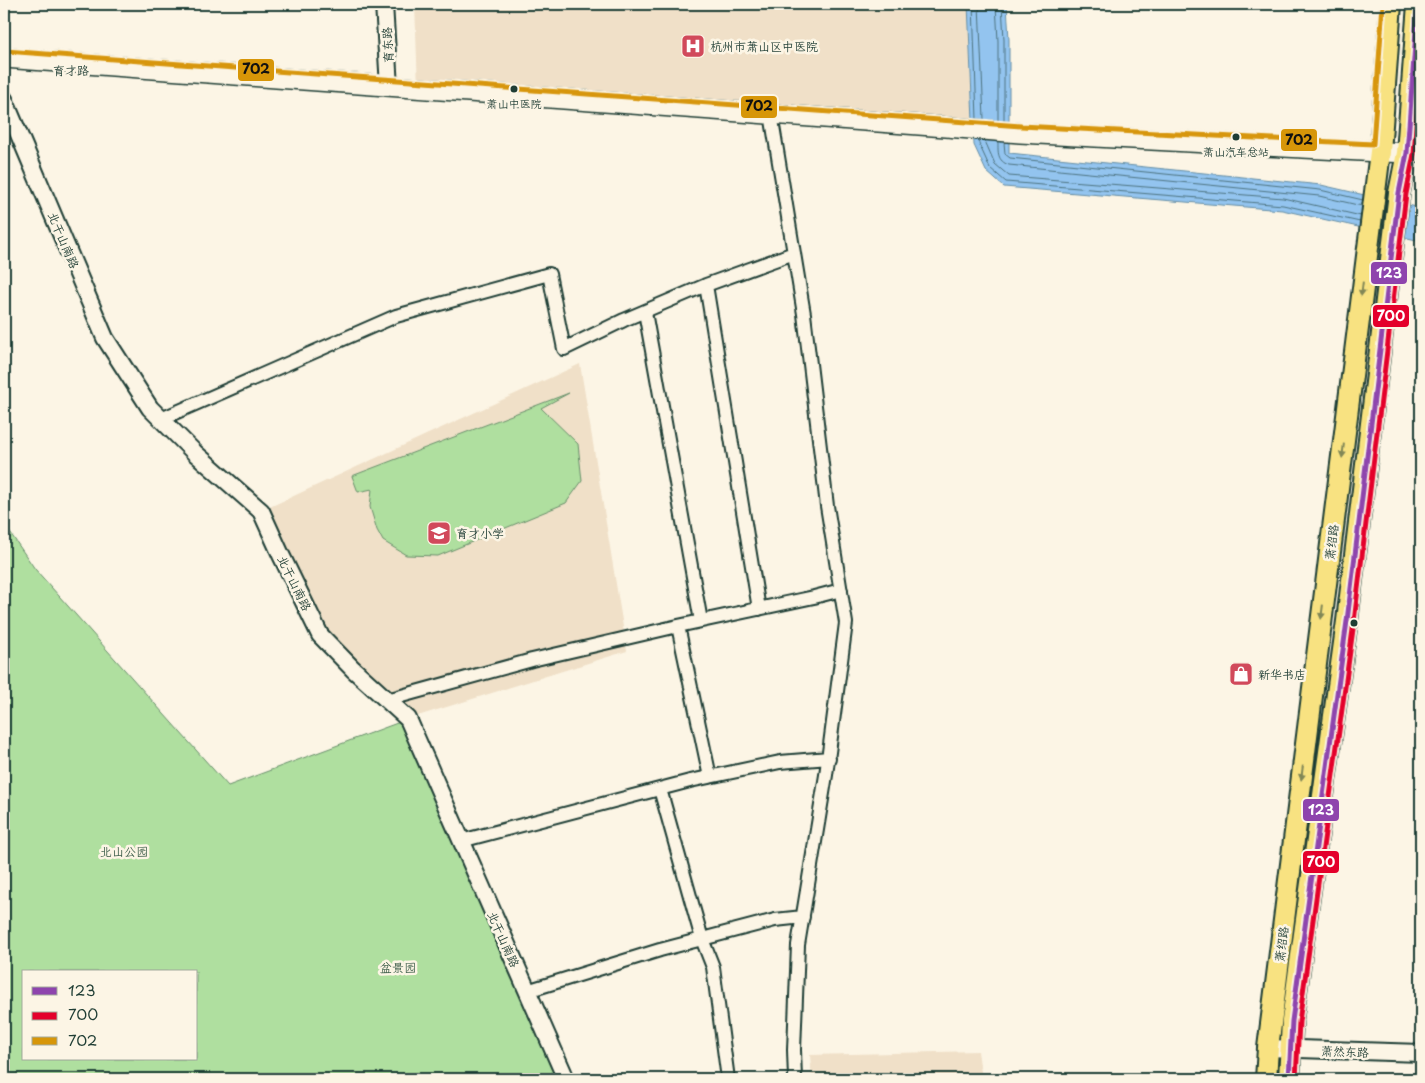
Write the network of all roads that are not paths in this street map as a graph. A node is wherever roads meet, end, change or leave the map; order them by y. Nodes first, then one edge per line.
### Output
1 (384, 4) edge
2 (1391, 4) edge
3 (1418, 4) edge
4 (4, 58) edge
5 (138, 69) junction
6 (4, 72) edge
7 (389, 87) junction
8 (4, 99) edge
9 (771, 114) junction
10 (1380, 152) junction
11 (1414, 153) edge
12 (794, 253) junction
13 (706, 285) junction
14 (645, 312) junction
15 (161, 419) junction
16 (840, 590) junction
17 (759, 609) junction
18 (701, 621) junction
19 (678, 626) junction
20 (387, 700) junction
21 (828, 758) junction
22 (710, 777) junction
23 (660, 789) junction
24 (462, 841) junction
25 (802, 917) junction
26 (702, 939) junction
27 (527, 991) junction
28 (1268, 1048) junction
29 (1290, 1049) junction
30 (1421, 1053) edge
31 (566, 1079) edge
32 (728, 1079) edge
33 (795, 1079) edge
34 (1266, 1079) edge
35 (1289, 1079) edge

1 - 7 street, 育东路
2 - 10 main road, 萧绍路
3 - 11 main road
4 - 5 main road, 育才路
5 - 6 main road, 育才路
5 - 7 main road, 育才路
7 - 9 main road, 育才路
8 - 15 street, 北干山南路
9 - 10 main road, 育才路
9 - 12 street
10 - 11 main road
10 -> 28 main road, 萧绍路
11 - 29 main road
12 - 13 street
12 - 16 street
13 - 14 street
13 - 17 street
14 - 15 street
14 - 18 street
15 - 20 street, 北干山南路
16 - 17 street
16 - 21 street
17 - 18 street
18 - 19 street
19 - 20 street
19 - 22 street
20 - 24 street, 北干山南路
21 - 22 street
21 - 25 street
22 - 23 street
23 - 24 street
23 - 26 street
24 - 27 street, 北干山南路
25 - 26 street
25 - 33 street
26 - 27 street
26 - 32 street
27 - 31 street, 北干山南路
28 - 29 street, 萧然东路
28 - 34 main road, 萧绍路
29 - 30 street, 萧然东路
29 - 35 main road

